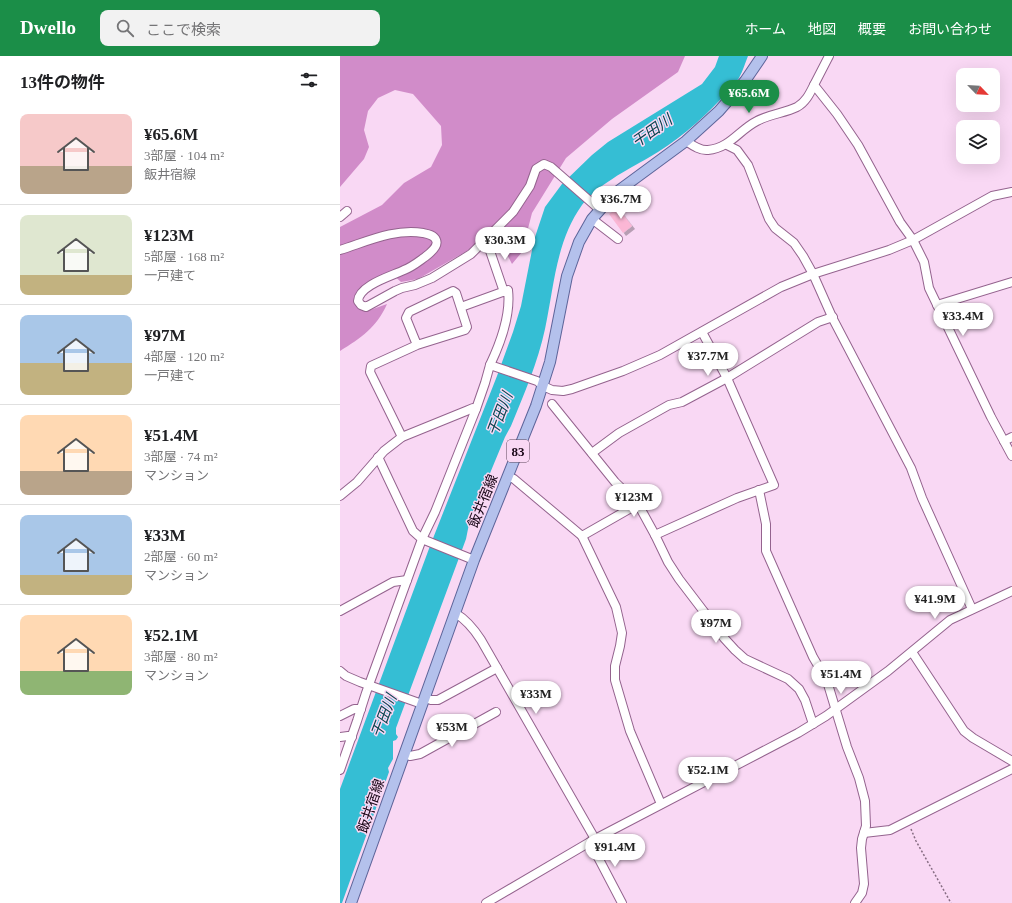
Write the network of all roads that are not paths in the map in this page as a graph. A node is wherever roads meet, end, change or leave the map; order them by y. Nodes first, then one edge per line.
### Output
1 (762, 56) edge
2 (829, 56) edge
3 (814, 85) junction
4 (686, 141) junction
5 (727, 145) junction
6 (1012, 192) edge
7 (599, 209) junction
8 (348, 211) dead end
9 (340, 217) edge
10 (592, 218) junction
11 (618, 240) dead end
12 (913, 240) junction
13 (483, 243) junction
14 (340, 250) edge
15 (813, 274) junction
16 (1012, 282) edge
17 (504, 292) junction
18 (937, 305) junction
19 (461, 307) junction
20 (833, 317) junction
21 (702, 332) junction
22 (417, 345) junction
23 (493, 366) junction
24 (727, 378) junction
25 (540, 384) junction
26 (552, 404) dead end
27 (476, 409) junction
28 (402, 437) junction
29 (1012, 437) edge
30 (1004, 441) junction
31 (592, 453) junction
32 (1012, 456) edge
33 (378, 457) junction
34 (508, 476) junction
35 (759, 490) junction
36 (340, 496) edge
37 (638, 504) junction
38 (655, 535) junction
39 (582, 536) junction
40 (424, 540) junction
41 (471, 559) junction
42 (407, 580) junction
43 (1012, 591) edge
44 (972, 609) junction
45 (340, 611) edge
46 (456, 613) junction
47 (912, 652) junction
48 (497, 668) junction
49 (340, 671) edge
50 (370, 685) junction
51 (420, 701) junction
52 (361, 709) junction
53 (835, 709) junction
54 (496, 712) dead end
55 (340, 716) edge
56 (813, 724) junction
57 (340, 737) edge
58 (352, 737) junction
59 (404, 754) junction
60 (1012, 761) edge
61 (1012, 769) edge
62 (340, 770) edge
63 (661, 804) junction
64 (864, 834) junction
65 (592, 841) junction
66 (351, 903) edge
67 (486, 903) edge
68 (622, 903) edge
69 (855, 903) edge

1 - 4 main road, 飯井宿線 / 83
2 - 3 street
3 - 5 street
3 - 12 street
4 - 5 street
4 - 7 main road, 飯井宿線 / 83
5 - 15 street
6 - 12 street
7 - 10 main road, 飯井宿線 / 83
7 - 13 street
8 - 9 street
10 - 11 street
10 - 25 main road, 飯井宿線 / 83
12 - 15 street
12 - 18 street
13 - 14 street
13 - 17 street
15 - 20 street
15 - 21 street
16 - 18 street
17 - 19 street
17 - 23 street
18 - 30 street
19 - 22 street
19 - 22 street
20 - 24 street
20 - 44 street
21 - 24 street
21 - 25 street
22 - 28 street
23 - 25 street
23 - 27 street
24 - 31 street
24 - 35 street
25 - 34 main road, 飯井宿線 / 83
26 - 31 street
27 - 28 street
27 - 40 street
28 - 33 street
29 - 30 street
30 - 32 street
31 - 37 street
33 - 36 street
33 - 40 street
34 - 39 street
34 - 41 main road, 飯井宿線 / 83
35 - 38 street
35 - 53 street
37 - 38 street
37 - 39 street
38 - 56 street
39 - 63 street
40 - 41 street
40 - 42 street
41 - 46 main road, 飯井宿線 / 83
42 - 45 street
42 - 50 street
43 - 44 street
44 - 47 street
46 - 48 street
46 - 51 main road, 飯井宿線 / 83
47 - 53 street
47 - 60 street
48 - 51 street
48 - 65 street
49 - 50 street
50 - 51 street
50 - 52 street
51 - 59 main road, 飯井宿線 / 83
52 - 55 street
52 - 58 street
53 - 56 street
53 - 64 street
54 - 59 street
56 - 63 street
57 - 58 street
58 - 62 street
59 - 66 main road, 飯井宿線 / 83
61 - 64 street
63 - 65 street
64 - 69 street
65 - 67 street
65 - 68 street

